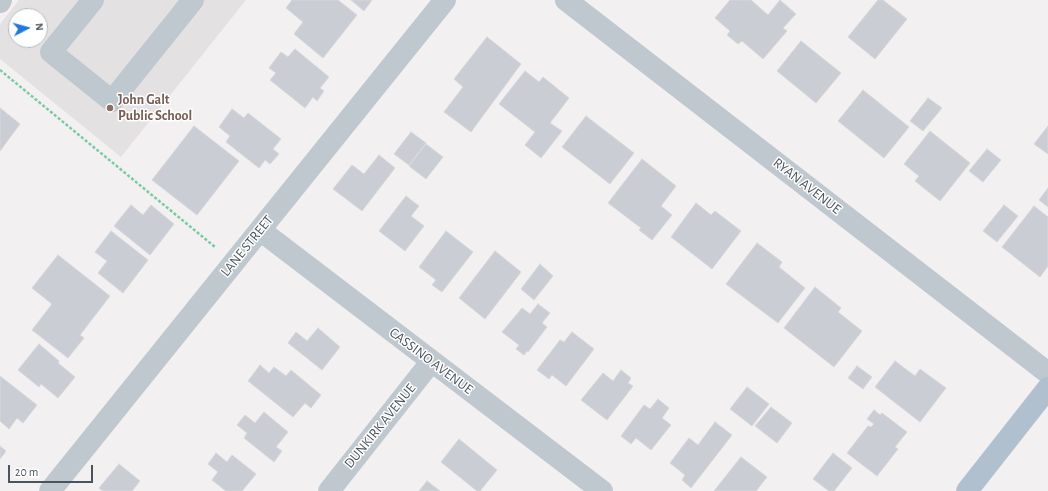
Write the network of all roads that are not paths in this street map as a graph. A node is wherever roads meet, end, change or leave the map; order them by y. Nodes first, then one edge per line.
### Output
1 (93, 0) edge
2 (445, 0) edge
3 (566, 0) edge
4 (191, 1) edge
5 (260, 230) junction
6 (431, 362) junction
7 (1048, 373) edge
8 (1048, 388) edge
9 (50, 491) edge
10 (329, 491) edge
11 (602, 491) edge
12 (967, 491) edge

1 - 4 street
2 - 5 street, LANE STREET
3 - 7 street, RYAN AVENUE
5 - 6 street, CASSINO AVENUE
5 - 9 street, LANE STREET
6 - 10 street, DUNKIRK AVENUE
6 - 11 street, CASSINO AVENUE
8 - 12 main road

